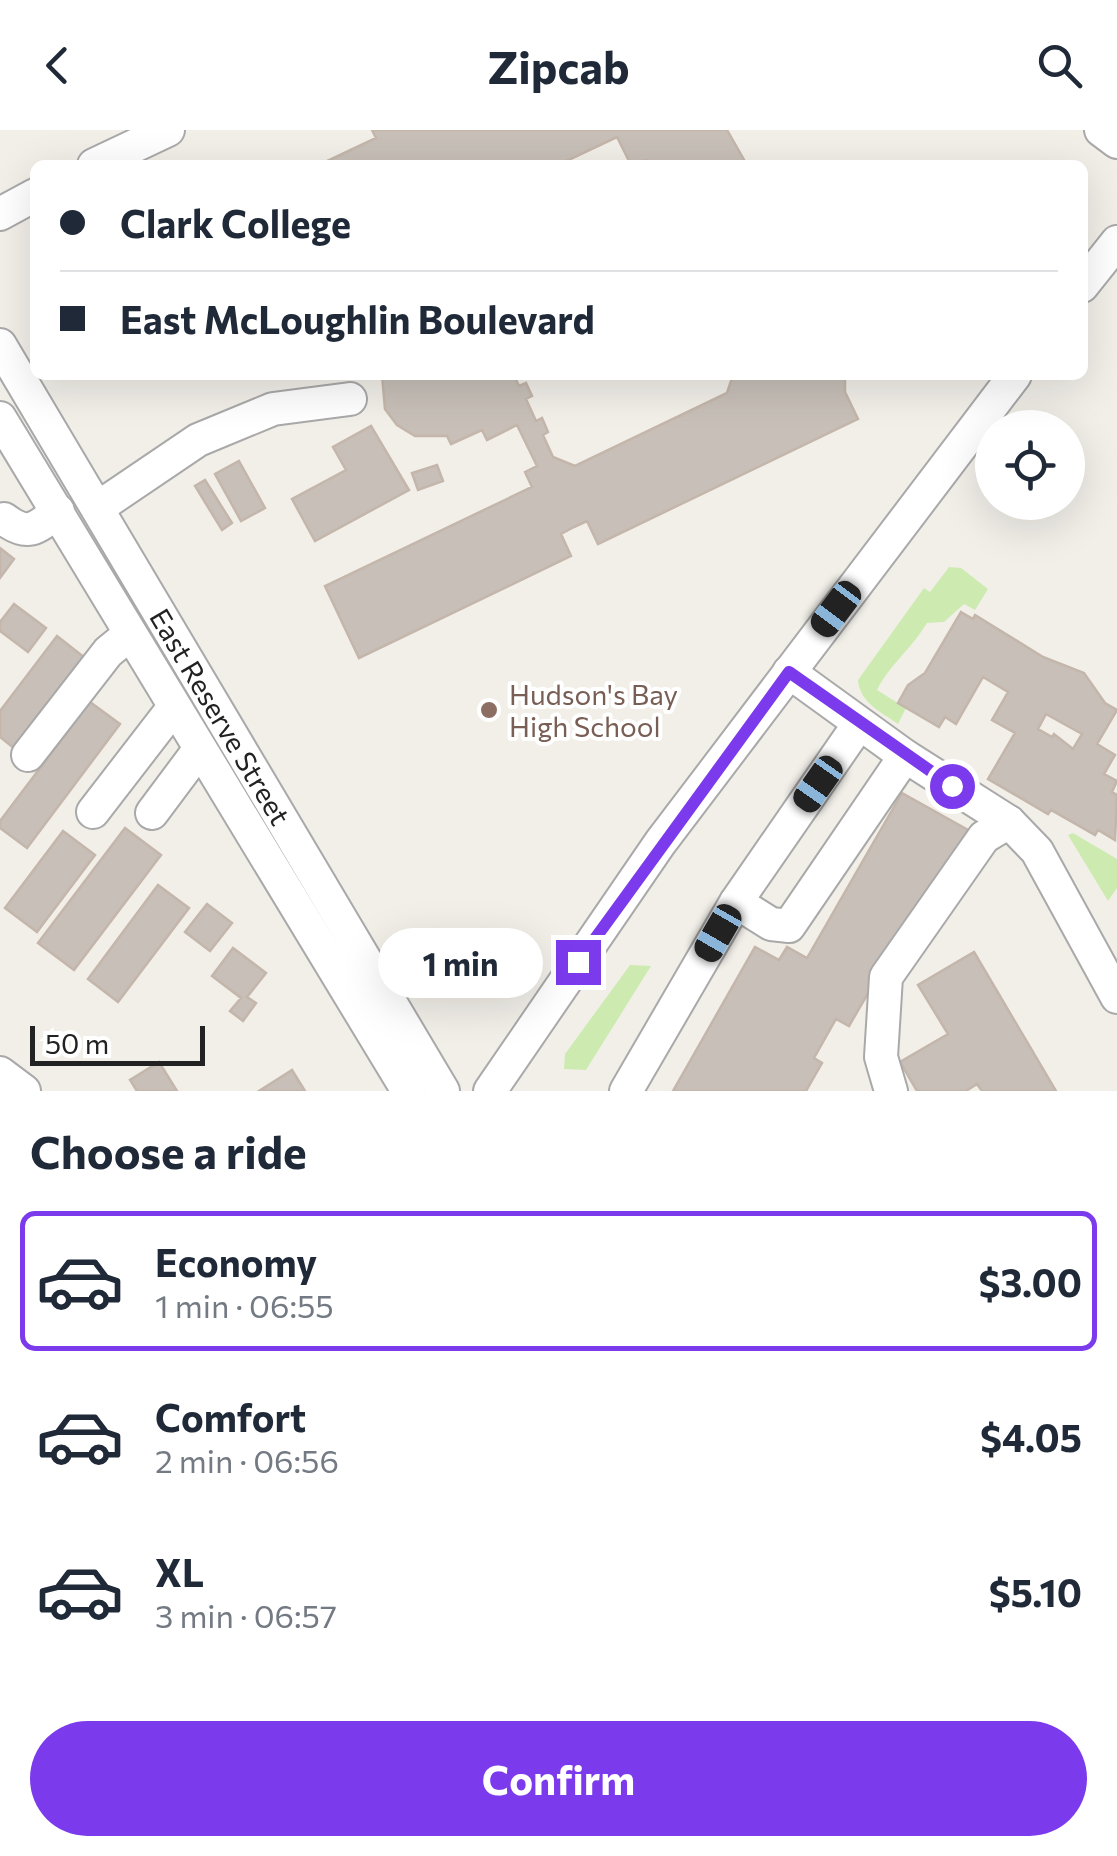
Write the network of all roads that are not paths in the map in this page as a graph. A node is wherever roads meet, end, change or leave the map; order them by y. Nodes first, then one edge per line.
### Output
1 (168, 130) edge
2 (1100, 130) edge
3 (1117, 142) edge
4 (105, 160) edge
5 (30, 198) edge
6 (0, 214) edge
7 (1117, 242) edge
8 (1088, 278) edge
9 (0, 345) edge
10 (1011, 380) edge
11 (12, 393) edge
12 (350, 399) dead end
13 (0, 418) edge
14 (99, 507) junction
15 (58, 511) junction
16 (4, 518) dead end
17 (130, 634) junction
18 (789, 672) junction
19 (174, 707) junction
20 (860, 724) junction
21 (199, 750) junction
22 (28, 755) dead end
23 (904, 756) junction
24 (93, 812) dead end
25 (152, 813) dead end
26 (1009, 822) junction
27 (736, 902) junction
28 (1114, 986) edge
29 (0, 1073) edge
30 (24, 1091) edge
31 (408, 1091) edge
32 (443, 1091) edge
33 (490, 1091) edge
34 (626, 1091) edge
35 (891, 1091) edge

1 - 4 street
2 - 3 street
5 - 6 street
7 - 8 street
9 - 11 street, East Reserve Street
10 - 18 street
11 - 14 street, East Reserve Street
12 - 14 street
13 - 15 street, East Reserve Street
14 - 32 street, East Reserve Street
15 - 16 street
15 - 17 street, East Reserve Street
17 - 19 street, East Reserve Street
17 - 22 street
18 - 20 street
18 - 33 street
19 - 21 street, East Reserve Street
19 - 24 street
20 - 23 street
20 - 27 street
21 - 25 street
21 - 31 street, East Reserve Street
23 - 26 street
23 - 27 street
26 - 28 street
26 - 35 street
27 - 34 street
29 - 30 street

